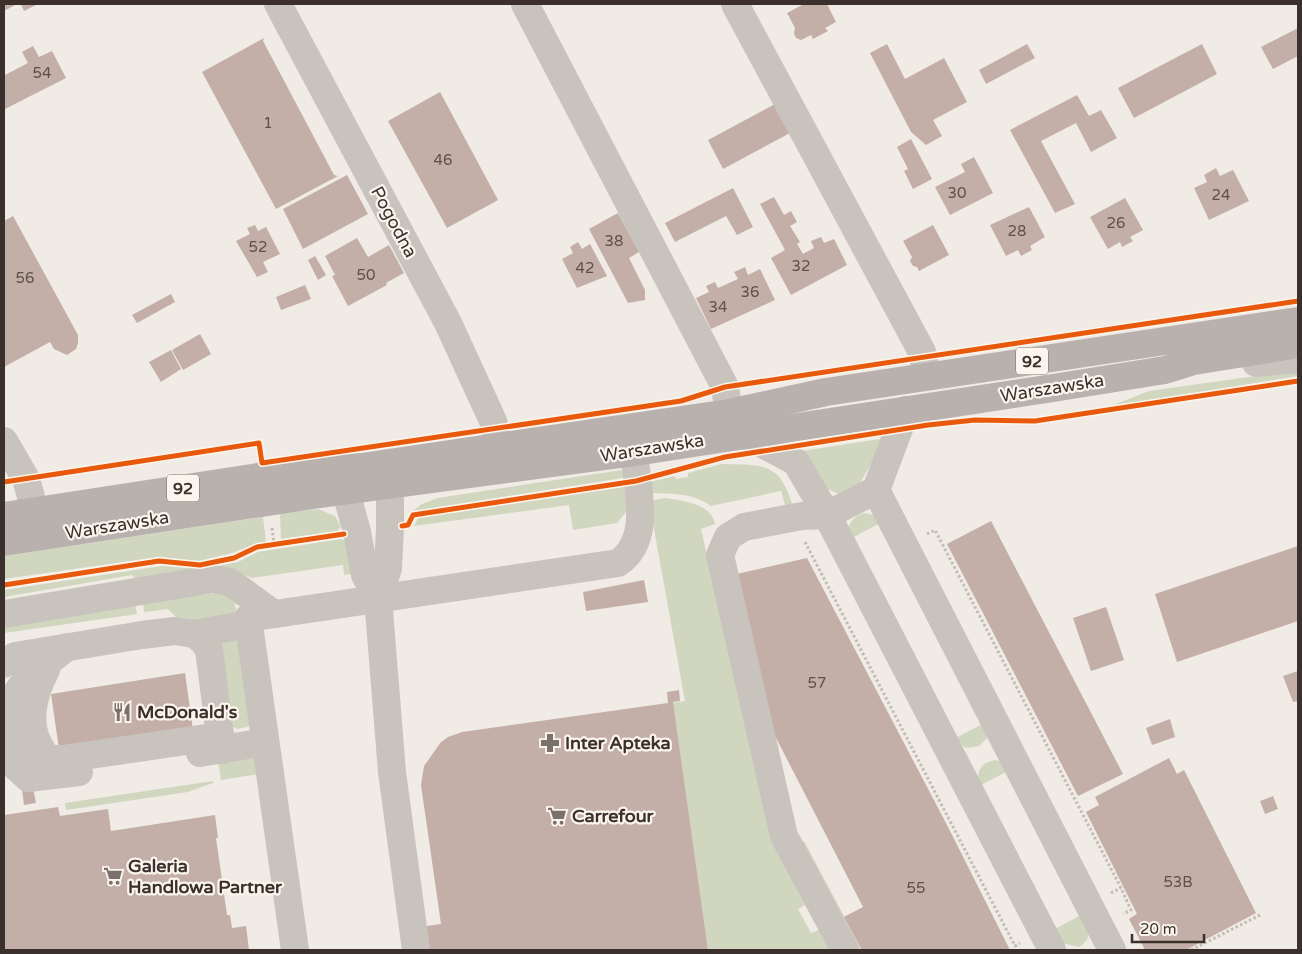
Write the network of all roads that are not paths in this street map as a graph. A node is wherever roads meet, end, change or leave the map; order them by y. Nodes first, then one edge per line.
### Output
1 (278, 4) edge
2 (525, 4) edge
3 (735, 4) edge
4 (1298, 321) edge
5 (1298, 344) edge
6 (1298, 358) edge
7 (1165, 370) junction
8 (928, 376) junction
9 (906, 410) junction
10 (737, 423) junction
11 (4, 441) edge
12 (499, 447) junction
13 (634, 452) junction
14 (362, 467) junction
15 (390, 486) junction
16 (876, 490) junction
17 (346, 492) junction
18 (35, 511) junction
19 (827, 514) junction
20 (4, 516) edge
21 (4, 542) edge
22 (378, 598) junction
23 (4, 614) edge
24 (274, 614) junction
25 (249, 624) junction
26 (194, 634) junction
27 (58, 654) junction
28 (4, 664) edge
29 (265, 742) junction
30 (221, 743) junction
31 (4, 750) edge
32 (16, 780) edge
33 (1106, 949) edge
34 (294, 950) edge
35 (416, 950) edge
36 (845, 950) edge
37 (1052, 950) edge

1 - 12 street, Pogodna
2 - 10 street
3 - 8 street
4 - 8 main road, Warszawska / 92
5 - 7 main road, Warszawska / 92
6 - 7 street
7 - 9 main road, Warszawska / 92
8 - 10 main road, Warszawska / 92
9 - 10 main road, Warszawska / 92
9 - 16 street
10 - 12 main road, Warszawska / 92
10 - 13 main road, Warszawska / 92
10 - 19 street
11 - 18 street
12 - 14 main road, Warszawska / 92
13 - 15 main road, Warszawska / 92
13 - 22 street
14 - 15 street
14 - 17 street
14 - 18 main road, Warszawska / 92
15 - 17 main road, Warszawska / 92
15 - 22 street
16 - 19 street
16 - 33 street
17 - 21 main road, Warszawska / 92
17 - 22 street
18 - 20 main road, Warszawska / 92
19 - 36 street
19 - 37 street
22 - 24 street
22 - 35 street
23 - 24 street
24 - 25 street
25 - 26 street
25 - 29 street
26 - 27 street
26 - 30 street
27 - 28 street
27 - 30 street
29 - 30 street
29 - 34 street
30 - 32 street
31 - 32 street

